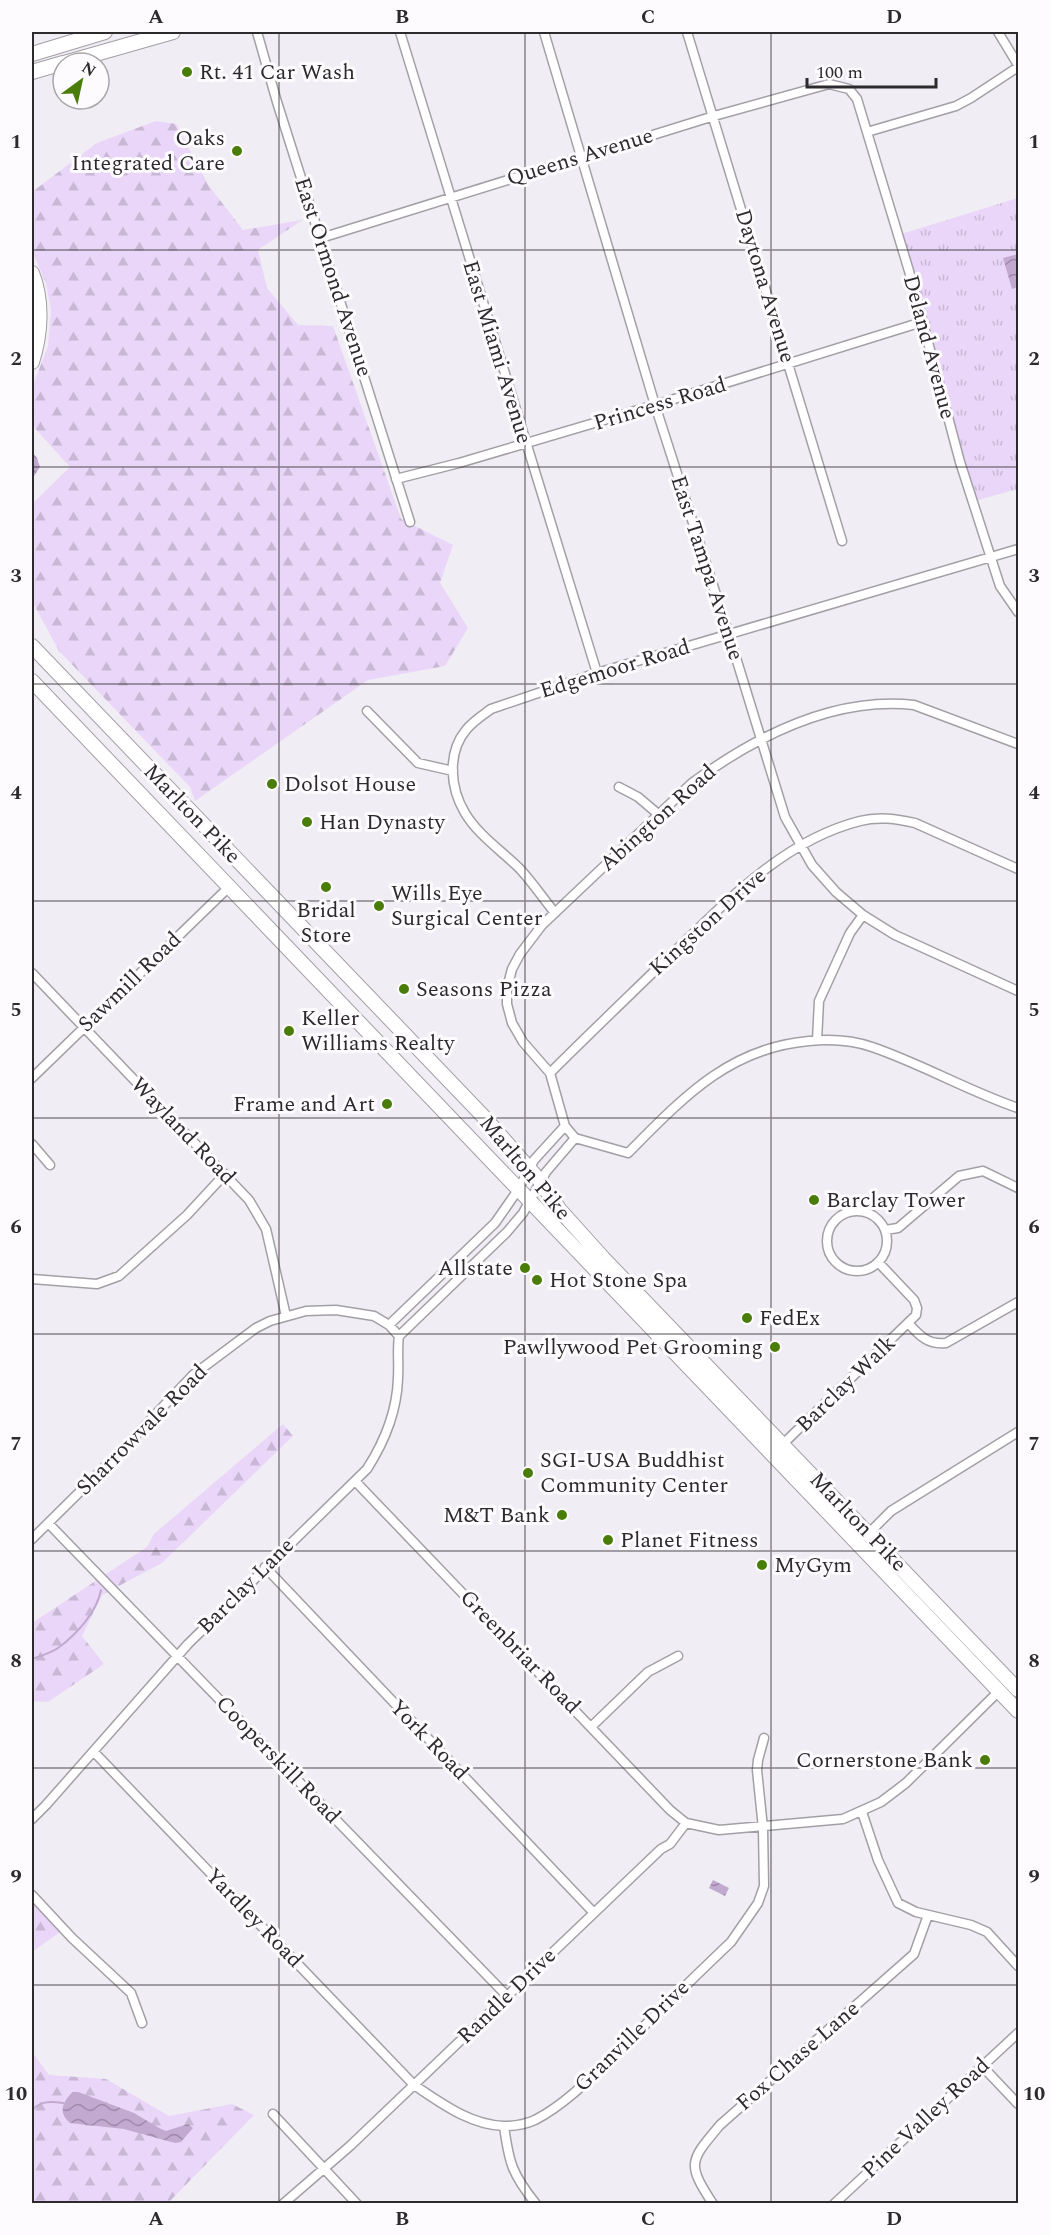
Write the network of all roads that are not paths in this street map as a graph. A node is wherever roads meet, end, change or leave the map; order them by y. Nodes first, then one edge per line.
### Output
1 (105, 32) edge
2 (173, 32) edge
3 (257, 32) edge
4 (400, 32) edge
5 (544, 32) edge
6 (687, 32) edge
7 (998, 32) edge
8 (106, 51) edge
9 (32, 54) edge
10 (51, 66) edge
11 (1018, 66) edge
12 (32, 72) edge
13 (840, 85) joint
14 (714, 116) junction
15 (867, 132) junction
16 (580, 157) junction
17 (449, 197) junction
18 (321, 238) junction
19 (32, 273) edge
20 (922, 322) junction
21 (32, 362) edge
22 (788, 362) junction
23 (655, 405) junction
24 (525, 444) junction
25 (396, 479) junction
26 (410, 522) dead end
27 (842, 541) dead end
28 (1018, 549) edge
29 (990, 557) junction
30 (1018, 612) edge
31 (729, 635) junction
32 (32, 646) edge
33 (597, 673) junction
34 (32, 681) edge
35 (367, 711) dead end
36 (760, 738) junction
37 (1018, 744) edge
38 (453, 771) junction
39 (619, 787) dead end
40 (658, 814) junction
41 (800, 847) junction
42 (1018, 869) edge
43 (229, 887) junction
44 (555, 913) junction
45 (862, 915) junction
46 (32, 973) edge
47 (1018, 991) edge
48 (83, 1027) junction
49 (817, 1040) junction
50 (550, 1073) junction
51 (32, 1078) edge
52 (1018, 1108) edge
53 (570, 1132) junction
54 (32, 1144) edge
55 (50, 1165) dead end
56 (225, 1174) junction
57 (524, 1180) junction
58 (1018, 1188) edge
59 (535, 1192) junction
60 (885, 1230) junction
61 (878, 1262) junction
62 (32, 1279) edge
63 (1018, 1302) edge
64 (286, 1316) junction
65 (909, 1324) junction
66 (394, 1330) junction
67 (1018, 1432) edge
68 (783, 1444) junction
69 (355, 1481) junction
70 (48, 1523) junction
71 (869, 1533) junction
72 (32, 1539) edge
73 (876, 1562) junction
74 (265, 1568) junction
75 (678, 1656) dead end
76 (177, 1657) junction
77 (999, 1668) junction
78 (1018, 1690) edge
79 (999, 1691) junction
80 (1018, 1711) edge
81 (592, 1726) junction
82 (764, 1738) dead end
83 (94, 1752) junction
84 (862, 1812) junction
85 (32, 1818) edge
86 (686, 1823) junction
87 (763, 1828) junction
88 (32, 1895) edge
89 (594, 1913) junction
90 (928, 1915) junction
91 (1018, 1966) edge
92 (507, 1996) junction
93 (142, 2023) dead end
94 (1018, 2033) edge
95 (982, 2066) junction
96 (414, 2085) junction
97 (1018, 2104) edge
98 (273, 2114) dead end
99 (504, 2126) junction
100 (325, 2168) junction
101 (283, 2204) edge
102 (357, 2204) edge
103 (536, 2204) edge
104 (712, 2204) edge
105 (834, 2204) edge

1 - 9 main road
2 - 8 main road
3 - 18 street, East Ormond Avenue
4 - 17 street, East Miami Avenue
5 - 16 street, East Tampa Avenue
6 - 14 street, Daytona Avenue
7 - 11 street
10 - 12 main road
11 - 15 street
13 - 14 street, Queens Avenue
13 - 15 street, Deland Avenue
14 - 16 street, Queens Avenue
14 - 22 street, Daytona Avenue
15 - 20 street, Deland Avenue
16 - 17 street, Queens Avenue
16 - 23 street, East Tampa Avenue
17 - 18 street, Queens Avenue
17 - 24 street, East Miami Avenue
18 - 25 street, East Ormond Avenue
19 - 21 main road
20 - 22 street, Princess Road
20 - 29 street, Deland Avenue
22 - 23 street, Princess Road
22 - 27 street, Daytona Avenue
23 - 24 street, Princess Road
23 - 31 street, East Tampa Avenue
24 - 25 street, Princess Road
24 - 33 street, East Miami Avenue
25 - 26 street, East Ormond Avenue
28 - 29 street, Edgemoor Road
29 - 30 street, Deland Avenue
29 - 31 street, Edgemoor Road
31 - 33 street, Edgemoor Road
31 - 36 street, East Tampa Avenue
32 - 57 main road, Marlton Pike
33 - 38 street, Edgemoor Road
34 - 43 main road, Marlton Pike
35 - 38 street
36 - 37 street, Abington Road
36 - 40 street, Abington Road
36 - 41 street, East Tampa Avenue
38 - 44 street, Edgemoor Road
39 - 40 street
40 - 44 street, Abington Road
41 - 42 street, Kingston Drive
41 - 45 street, East Tampa Avenue
41 - 50 street, Kingston Drive
43 - 48 street, Sawmill Road
43 - 57 main road, Marlton Pike
44 - 50 street, Abington Road
45 - 47 street, East Tampa Avenue
45 - 49 street
46 - 48 street, Wayland Road
48 - 51 street, Sawmill Road
48 - 56 street, Wayland Road
49 - 52 street
49 - 53 street
50 - 53 street
53 - 57 street
53 - 59 street
54 - 55 street
56 - 62 street
56 - 64 street, Wayland Road
57 - 59 main road, Marlton Pike
57 - 59 main road, Marlton Pike
57 - 66 street
58 - 60 street
59 - 66 street
59 - 68 main road, Marlton Pike
59 - 73 main road, Marlton Pike
60 - 61 street
60 - 61 street
61 - 65 street, Barclay Walk
63 - 65 street, Barclay Walk
64 - 66 street, Sharrowvale Road
64 - 70 street, Sharrowvale Road
65 - 68 street, Barclay Walk
66 - 69 street, Barclay Lane
67 - 71 street
68 - 71 main road, Marlton Pike
69 - 74 street, Barclay Lane
69 - 81 street, Greenbriar Road
70 - 72 street, Sharrowvale Road
70 - 76 street, Cooperskill Road
71 - 77 main road, Marlton Pike
73 - 77 main road
73 - 79 main road, Marlton Pike
74 - 76 street, Barclay Lane
74 - 89 street, York Road
75 - 81 street
76 - 83 street, Barclay Lane
76 - 92 street, Cooperskill Road
77 - 78 main road, Marlton Pike
79 - 80 main road, Marlton Pike
79 - 84 street
81 - 86 street, Greenbriar Road
82 - 87 street, Granville Drive
83 - 85 street, Barclay Lane
83 - 96 street, Yardley Road
84 - 87 street
84 - 90 street
86 - 87 street
86 - 89 street, Randle Drive
87 - 99 street, Granville Drive
88 - 93 street
89 - 92 street, Randle Drive
90 - 91 street
90 - 104 street, Fox Chase Lane
92 - 96 street, Randle Drive
94 - 95 street, Pine Valley Road
95 - 97 street
95 - 105 street, Pine Valley Road
96 - 99 street, Granville Drive
96 - 100 street, Randle Drive
98 - 100 street
99 - 103 street
100 - 101 street, Randle Drive
100 - 102 street

